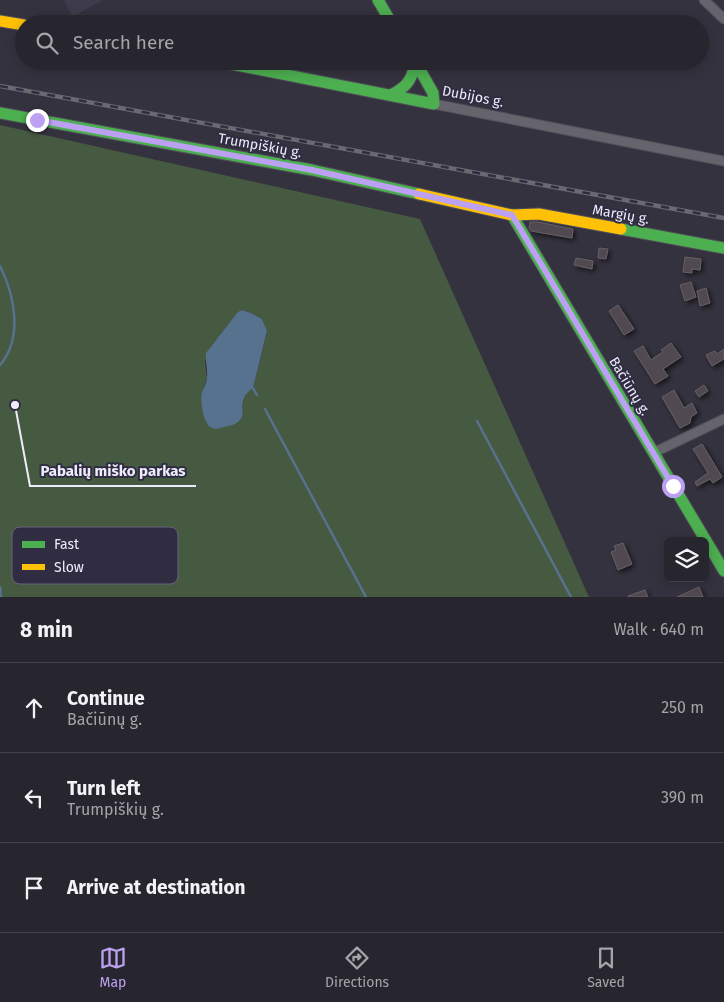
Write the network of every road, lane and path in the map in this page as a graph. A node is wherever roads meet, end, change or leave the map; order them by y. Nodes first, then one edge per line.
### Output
1 (378, 0) edge
2 (704, 0) edge
3 (387, 15) edge
4 (724, 19) edge
5 (0, 21) edge
6 (15, 24) edge
7 (262, 70) edge
8 (414, 70) edge
9 (420, 70) edge
10 (391, 95) junction
11 (434, 104) junction
12 (0, 113) edge
13 (724, 161) edge
14 (512, 215) junction
15 (724, 248) edge
16 (724, 419) edge
17 (653, 453) junction
18 (724, 571) edge

1 - 3 street
2 - 4 street
5 - 6 street
7 - 10 street, Dubijos g.
8 - 10 street
9 - 11 street
10 - 11 street, Dubijos g.
11 - 13 street, Dubijos g.
12 - 14 street, Trumpiškių g.
14 - 15 street, Margių g.
14 - 17 street, Bačiūnų g.
16 - 17 street
17 - 18 street, Bačiūnų g.

